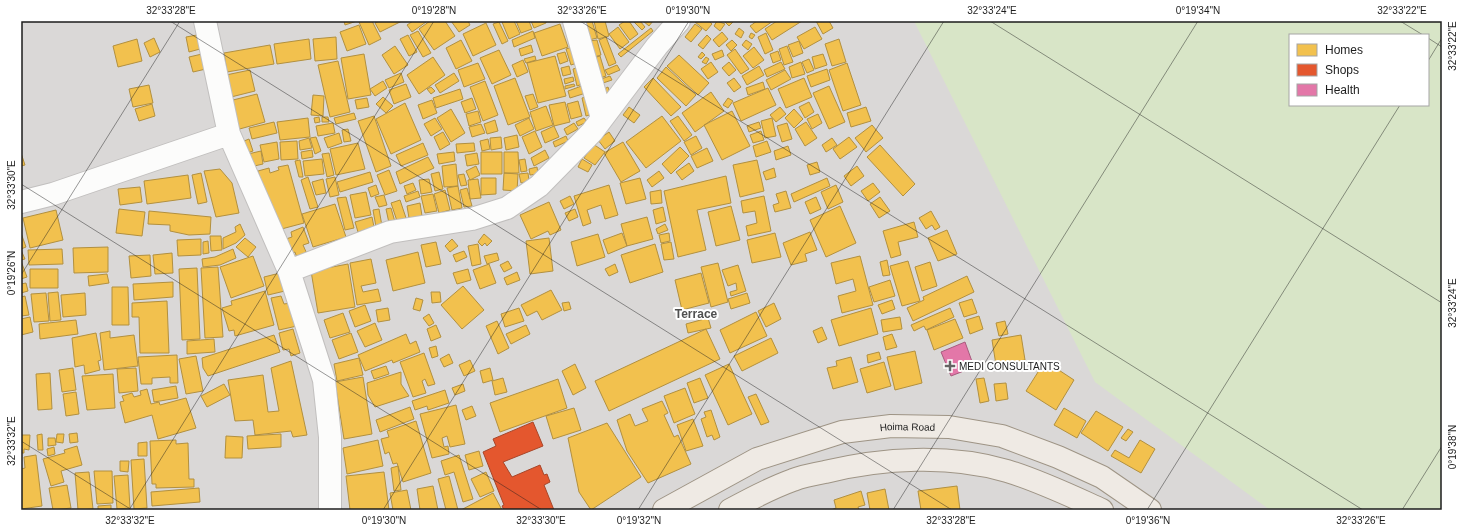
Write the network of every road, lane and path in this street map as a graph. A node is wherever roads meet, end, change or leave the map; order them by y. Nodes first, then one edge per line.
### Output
1 (205, 21) edge
2 (574, 21) edge
3 (679, 21) edge
4 (602, 118) junction
5 (230, 134) junction
6 (21, 202) edge
7 (289, 271) junction
8 (330, 510) edge
9 (664, 510) edge
10 (730, 510) edge
11 (1102, 510) edge
12 (1150, 510) edge

1 - 5 street
2 - 4 street
3 - 4 street
4 - 7 street
5 - 6 street
5 - 7 street
7 - 8 street
9 - 12 main road, Hoima Road
10 - 11 main road

